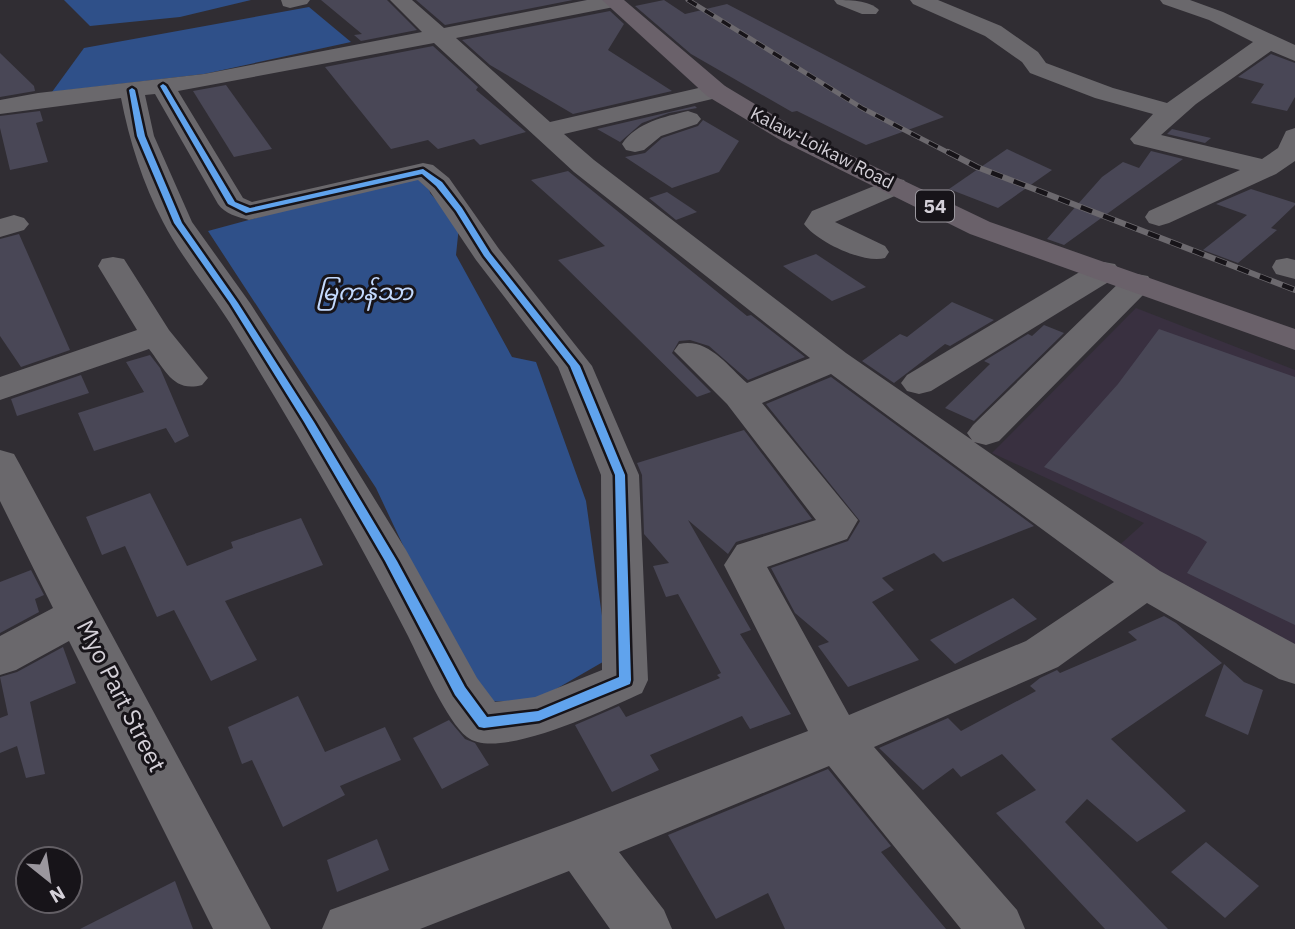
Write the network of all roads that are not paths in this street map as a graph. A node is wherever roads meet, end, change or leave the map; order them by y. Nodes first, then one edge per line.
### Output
1 (400, 0) edge
2 (844, 0) edge
3 (920, 0) edge
4 (1170, 0) edge
5 (613, 1) edge
6 (869, 10) dead end
7 (439, 37) junction
8 (1268, 42) junction
9 (1295, 54) edge
10 (148, 88) junction
11 (727, 98) junction
12 (0, 107) edge
13 (1169, 111) junction
14 (547, 131) junction
15 (635, 144) dead end
16 (1293, 147) edge
17 (1266, 168) junction
18 (894, 186) junction
19 (1159, 217) dead end
20 (874, 252) dead end
21 (113, 265) dead end
22 (1104, 271) junction
23 (1137, 282) junction
24 (156, 335) junction
25 (1295, 340) edge
26 (691, 351) dead end
27 (834, 360) junction
28 (190, 378) dead end
29 (919, 383) dead end
30 (0, 389) edge
31 (742, 398) junction
32 (986, 433) dead end
33 (0, 463) edge
34 (1145, 582) junction
35 (79, 615) junction
36 (0, 657) edge
37 (1295, 666) edge
38 (838, 741) junction
39 (580, 843) junction
40 (243, 929) edge
41 (350, 929) edge
42 (644, 929) edge
43 (997, 929) edge

1 - 7 street
2 - 6 street
3 - 13 street
4 - 8 street
5 - 7 street
5 - 11 main road, Kalaw-Loikaw Road / 54
7 - 10 street
7 - 14 street
8 - 9 street
8 - 13 street
10 - 10 street
10 - 12 street
11 - 14 street
11 - 15 street
11 - 18 main road, Kalaw-Loikaw Road / 54
13 - 17 street
14 - 27 street
16 - 17 street
17 - 19 street
18 - 20 street
18 - 22 main road, Kalaw-Loikaw Road / 54
21 - 24 street
22 - 23 main road, Kalaw-Loikaw Road / 54
22 - 29 street
23 - 25 main road, Kalaw-Loikaw Road / 54
23 - 32 street
24 - 28 street
24 - 30 street
26 - 31 street
27 - 31 street
27 - 34 street
31 - 38 street
33 - 35 street, Myo Part Street
34 - 37 street
34 - 38 street
35 - 36 street
35 - 40 street, Myo Part Street
38 - 39 street
38 - 43 street
39 - 41 street
39 - 42 street

